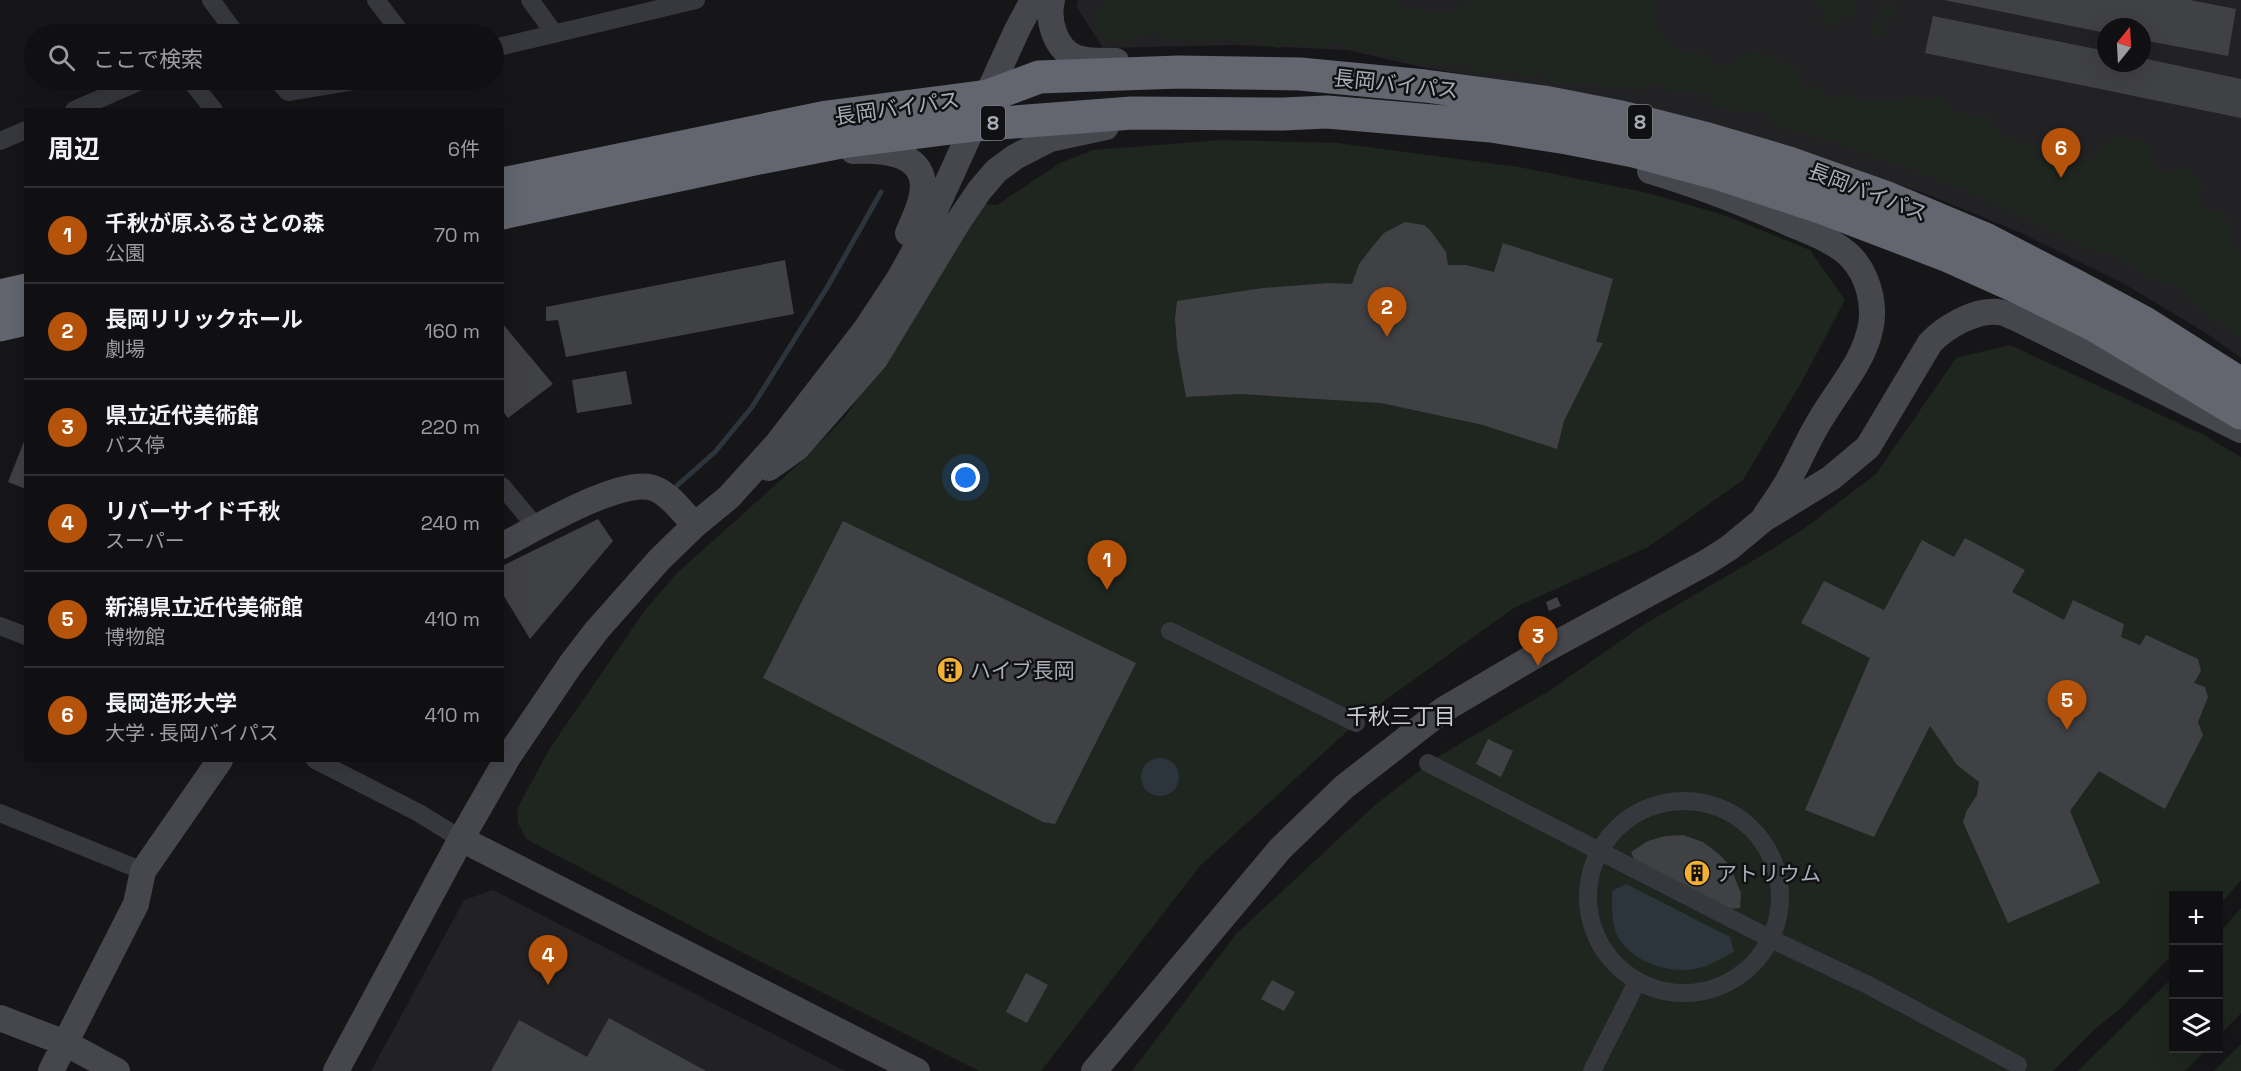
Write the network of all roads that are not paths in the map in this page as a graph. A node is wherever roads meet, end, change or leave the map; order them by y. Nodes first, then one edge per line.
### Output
1 (211, 0) edge
2 (376, 0) edge
3 (530, 0) edge
4 (1033, 0) edge
5 (1052, 0) edge
6 (688, 1) edge
7 (229, 24) edge
8 (394, 24) edge
9 (555, 34) junction
10 (504, 46) edge
11 (1300, 74) junction
12 (120, 90) edge
13 (198, 90) edge
14 (79, 108) edge
15 (212, 108) edge
16 (981, 110) junction
17 (1192, 113) junction
18 (1491, 126) junction
19 (24, 131) edge
20 (0, 141) edge
21 (764, 157) junction
22 (504, 184) edge
23 (504, 213) edge
24 (24, 290) edge
25 (0, 296) edge
26 (24, 320) edge
27 (0, 325) edge
28 (2241, 384) edge
29 (2241, 413) edge
30 (2241, 430) edge
31 (777, 444) junction
32 (504, 488) edge
33 (729, 496) junction
34 (1764, 519) junction
35 (695, 525) junction
36 (537, 528) junction
37 (504, 545) edge
38 (0, 626) edge
39 (1170, 631) dead end
40 (24, 635) edge
41 (1356, 723) dead end
42 (219, 762) edge
43 (319, 762) edge
44 (1428, 764) dead end
45 (0, 813) edge
46 (461, 839) junction
47 (1598, 851) junction
48 (143, 871) junction
49 (1771, 939) junction
50 (1637, 982) junction
51 (0, 1018) edge
52 (64, 1043) junction
53 (2018, 1065) dead end
54 (51, 1071) edge
55 (117, 1071) edge
56 (336, 1071) edge
57 (917, 1071) edge
58 (1094, 1071) edge
59 (1592, 1071) edge

1 - 7 street
2 - 8 street
3 - 9 street
4 - 16 street
5 - 11 street
6 - 9 street
9 - 10 street
11 - 16 highway, 長岡バイパス / 8
11 - 28 highway, 長岡バイパス / 8
12 - 14 street
13 - 15 street
16 - 17 highway, 長岡バイパス / 8
16 - 21 highway, 長岡バイパス / 8
16 - 22 highway, 長岡バイパス / 8
16 - 31 street
17 - 18 highway, 長岡バイパス / 8
17 - 33 street
18 - 29 highway, 長岡バイパス / 8
18 - 34 street
19 - 20 street
21 - 23 highway, 長岡バイパス / 8
21 - 31 street
24 - 25 highway
26 - 27 highway
30 - 34 street
31 - 33 street
32 - 36 street
33 - 35 street
34 - 58 street
35 - 36 street
35 - 46 street
36 - 37 street
38 - 40 street
39 - 41 street
42 - 48 street
43 - 46 street
44 - 47 street
45 - 48 street
46 - 56 street
46 - 57 street
47 - 49 street
47 - 49 street
47 - 50 street
48 - 52 street
49 - 50 street
49 - 53 street
50 - 59 street
51 - 52 street
52 - 54 street
52 - 55 street

